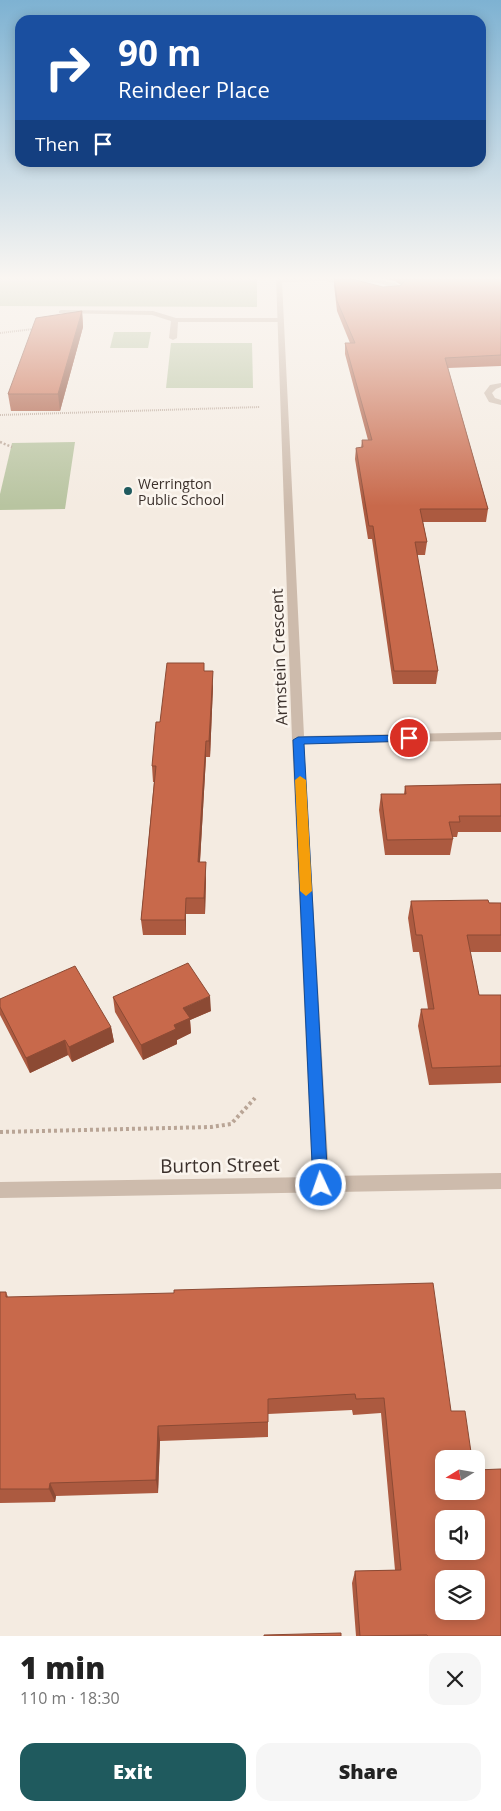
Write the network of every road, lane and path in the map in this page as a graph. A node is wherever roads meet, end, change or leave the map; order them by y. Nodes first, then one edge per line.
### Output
1 (282, 352) edge
2 (501, 385) edge
3 (501, 403) edge
4 (260, 407) dead end
5 (0, 415) edge
6 (0, 442) edge
7 (12, 447) dead end
8 (501, 736) edge
9 (298, 740) junction
10 (255, 1098) dead end
11 (0, 1132) edge
12 (501, 1181) edge
13 (321, 1185) junction
14 (0, 1190) edge

1 - 9 street, Armstein Crescent
2 - 3 street
4 - 5 path
6 - 7 path
8 - 9 street
9 - 13 street, Armstein Crescent
10 - 11 path
12 - 13 street, Burton Street
13 - 14 street, Burton Street

